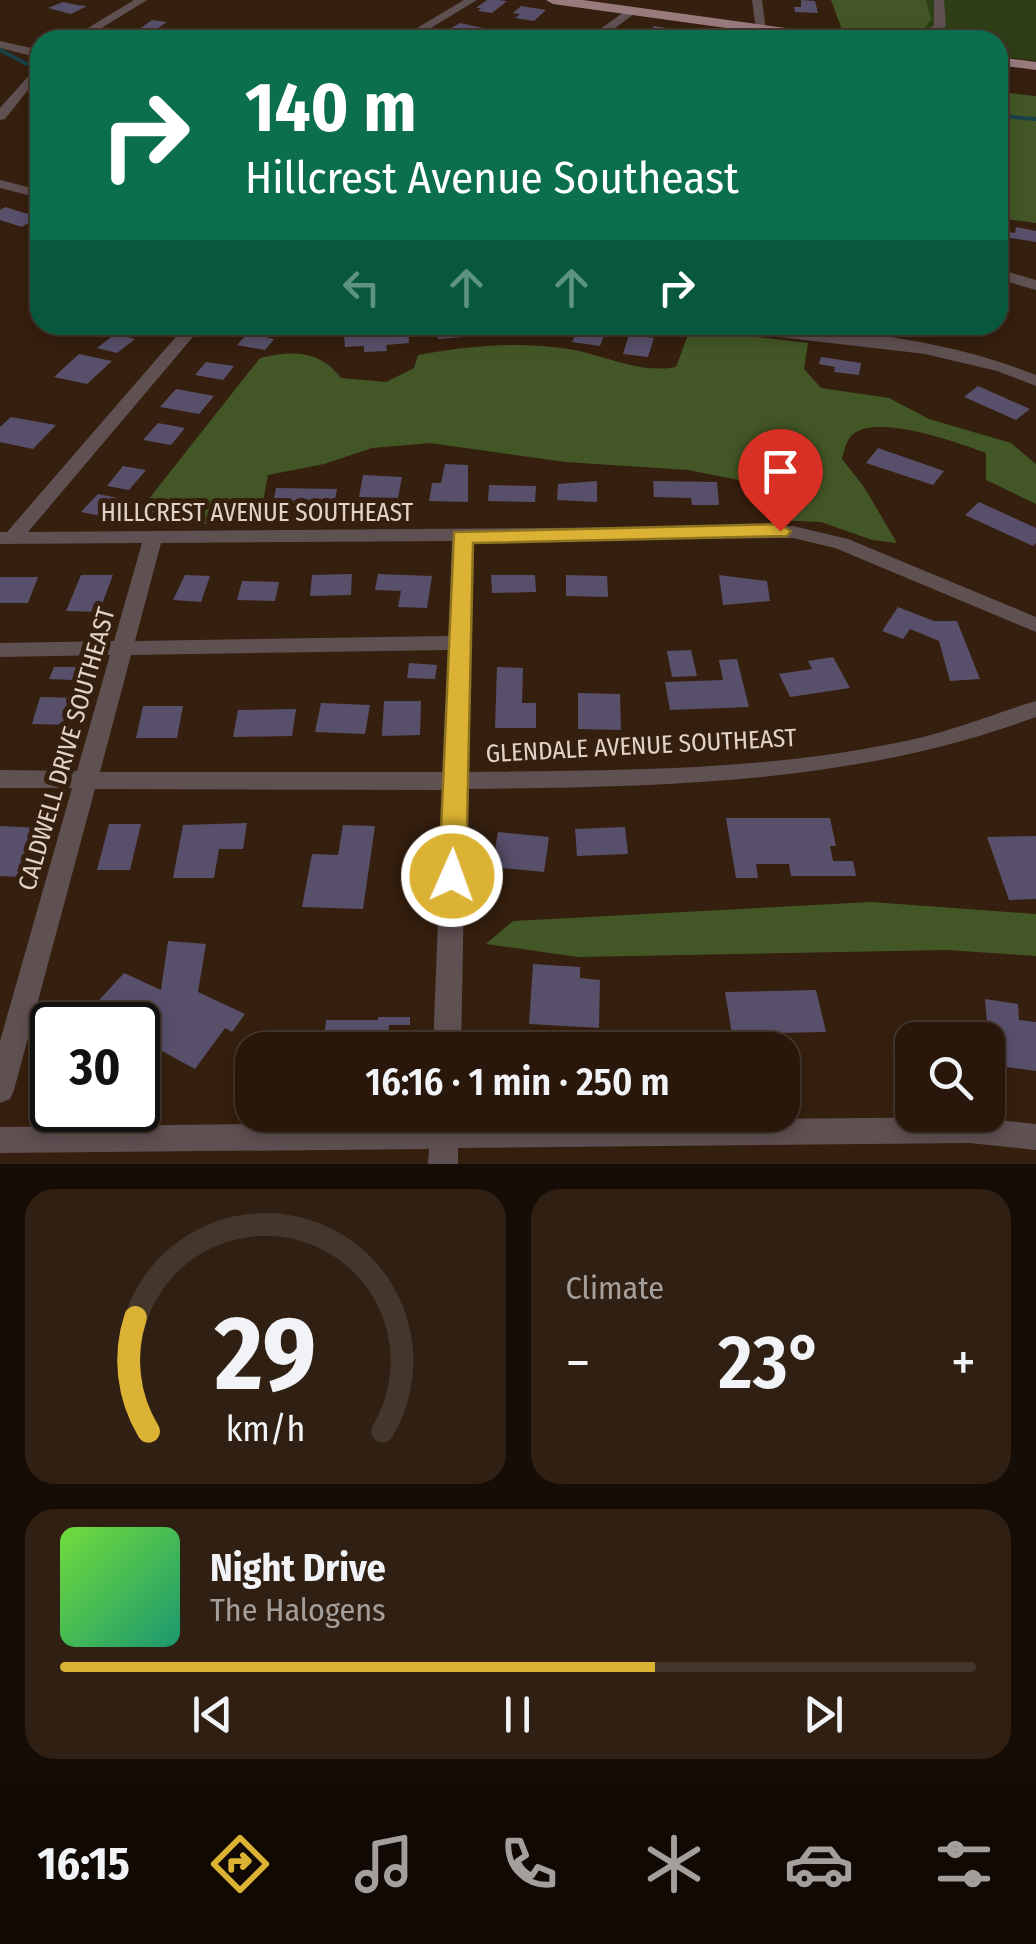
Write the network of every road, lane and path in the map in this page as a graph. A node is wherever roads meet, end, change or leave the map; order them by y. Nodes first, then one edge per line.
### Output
1 (142, 0) edge
2 (472, 0) edge
3 (553, 0) edge
4 (757, 0) edge
5 (939, 0) edge
6 (632, 11) junction
7 (762, 29) junction
8 (91, 30) edge
9 (420, 30) edge
10 (605, 30) edge
11 (769, 30) edge
12 (935, 30) edge
13 (0, 44) edge
14 (30, 52) edge
15 (1008, 62) edge
16 (1036, 66) edge
17 (30, 79) edge
18 (0, 116) edge
19 (30, 181) edge
20 (4, 185) edge
21 (30, 192) edge
22 (1008, 277) edge
23 (1036, 286) edge
24 (186, 335) edge
25 (802, 335) edge
26 (1036, 381) edge
27 (462, 537) junction
28 (6, 538) edge
29 (152, 538) junction
30 (1036, 625) edge
31 (459, 643) junction
32 (124, 648) junction
33 (0, 650) edge
34 (1036, 709) edge
35 (0, 779) edge
36 (87, 780) junction
37 (456, 782) junction
38 (448, 1032) edge
39 (0, 1090) edge
40 (1036, 1137) edge
41 (444, 1138) edge
42 (0, 1140) edge

1 - 8 street
2 - 9 street
3 - 6 main road
4 - 7 street
5 - 12 street
6 - 7 main road
6 - 10 street
7 - 11 main road
13 - 14 street
15 - 16 main road
17 - 18 street
19 - 20 street
20 - 21 street
22 - 23 street
24 - 28 street
25 - 26 street
27 - 29 street, HILLCREST AVENUE SOUTHEAST
27 - 30 street, HILLCREST AVENUE SOUTHEAST
27 - 31 street
28 - 29 street, HILLCREST AVENUE SOUTHEAST
29 - 32 street, CALDWELL DRIVE SOUTHEAST
31 - 32 street
31 - 37 street
32 - 33 street
32 - 36 street, CALDWELL DRIVE SOUTHEAST
34 - 37 street, GLENDALE AVENUE SOUTHEAST
35 - 36 street, GLENDALE AVENUE SOUTHEAST
36 - 37 street, GLENDALE AVENUE SOUTHEAST
36 - 39 street, CALDWELL DRIVE SOUTHEAST
37 - 38 street
40 - 41 street
41 - 42 street

